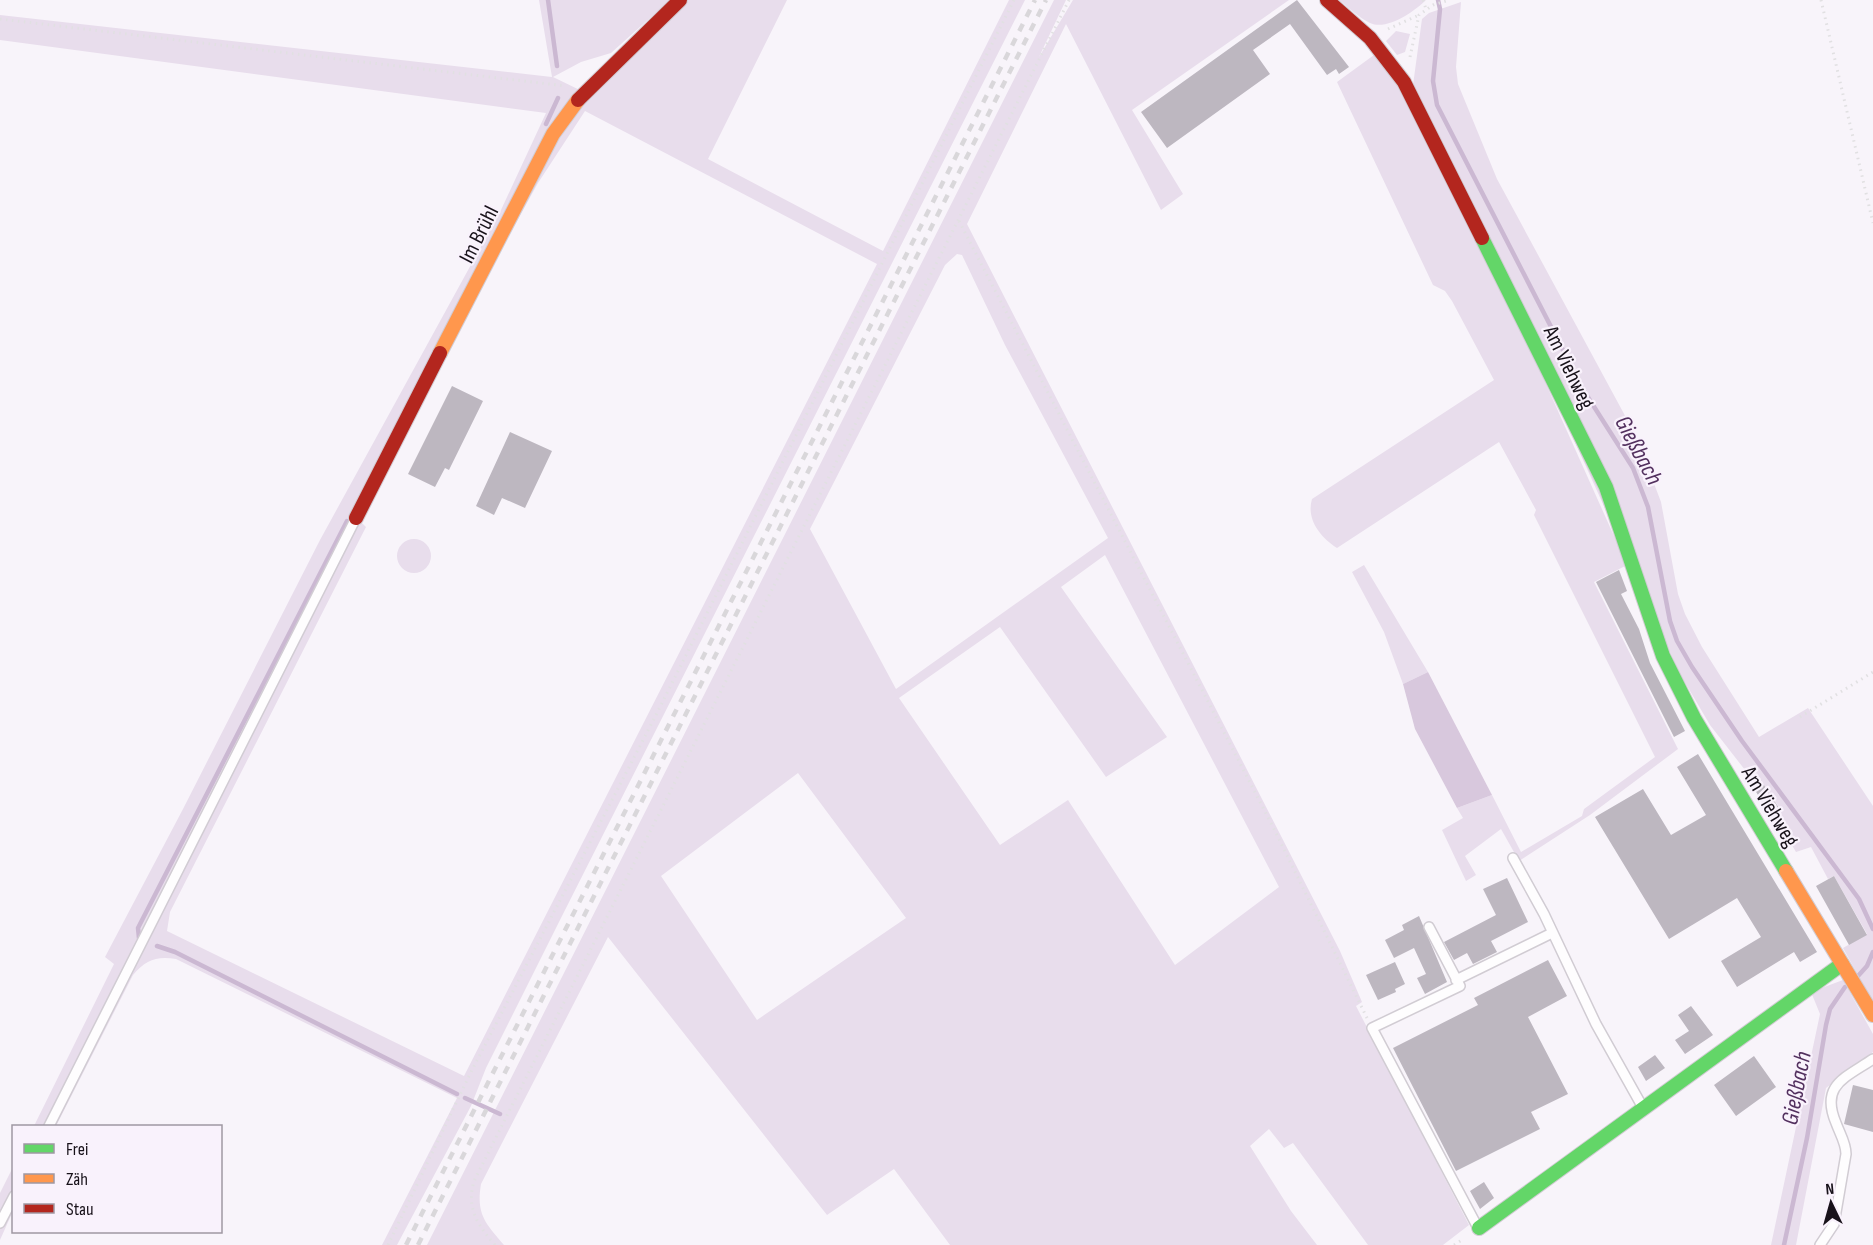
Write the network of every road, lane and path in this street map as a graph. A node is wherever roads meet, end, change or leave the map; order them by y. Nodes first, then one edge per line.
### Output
1 (680, 0) edge
2 (1014, 0) edge
3 (1069, 0) edge
4 (1328, 0) edge
5 (1424, 0) edge
6 (1821, 0) edge
7 (1447, 1) edge
8 (1426, 9) junction
9 (1419, 15) junction
10 (0, 19) edge
11 (1370, 38) junction
12 (1404, 82) junction
13 (585, 90) junction
14 (959, 221) junction
15 (1873, 223) edge
16 (356, 518) joint
17 (1873, 672) edge
18 (1800, 717) dead end
19 (1513, 858) dead end
20 (1429, 927) dead end
21 (1552, 933) junction
22 (1845, 969) junction
23 (1456, 980) junction
24 (1873, 1015) edge
25 (1372, 1028) junction
26 (1873, 1059) edge
27 (1644, 1108) junction
28 (50, 1125) edge
29 (12, 1200) edge
30 (0, 1222) edge
31 (1479, 1228) joint
32 (388, 1245) edge
33 (495, 1245) edge
34 (1820, 1245) edge

1 - 13 street, Im Brühl
2 - 32 path
3 - 14 path
4 - 11 street, Am Viehweg
5 - 8 path
6 - 15 path
7 - 8 path
8 - 9 path
9 - 11 path
9 - 12 path
10 - 13 path
11 - 12 street, Am Viehweg
12 - 22 street, Am Viehweg
13 - 16 street, Im Brühl
14 - 25 path
14 - 33 path
16 - 28 lane
17 - 18 path
19 - 21 lane
20 - 23 lane
21 - 23 lane
21 - 27 lane
22 - 24 street, Am Viehweg
22 - 27 street
23 - 25 lane
25 - 31 lane
26 - 34 lane
27 - 31 street
29 - 30 lane

